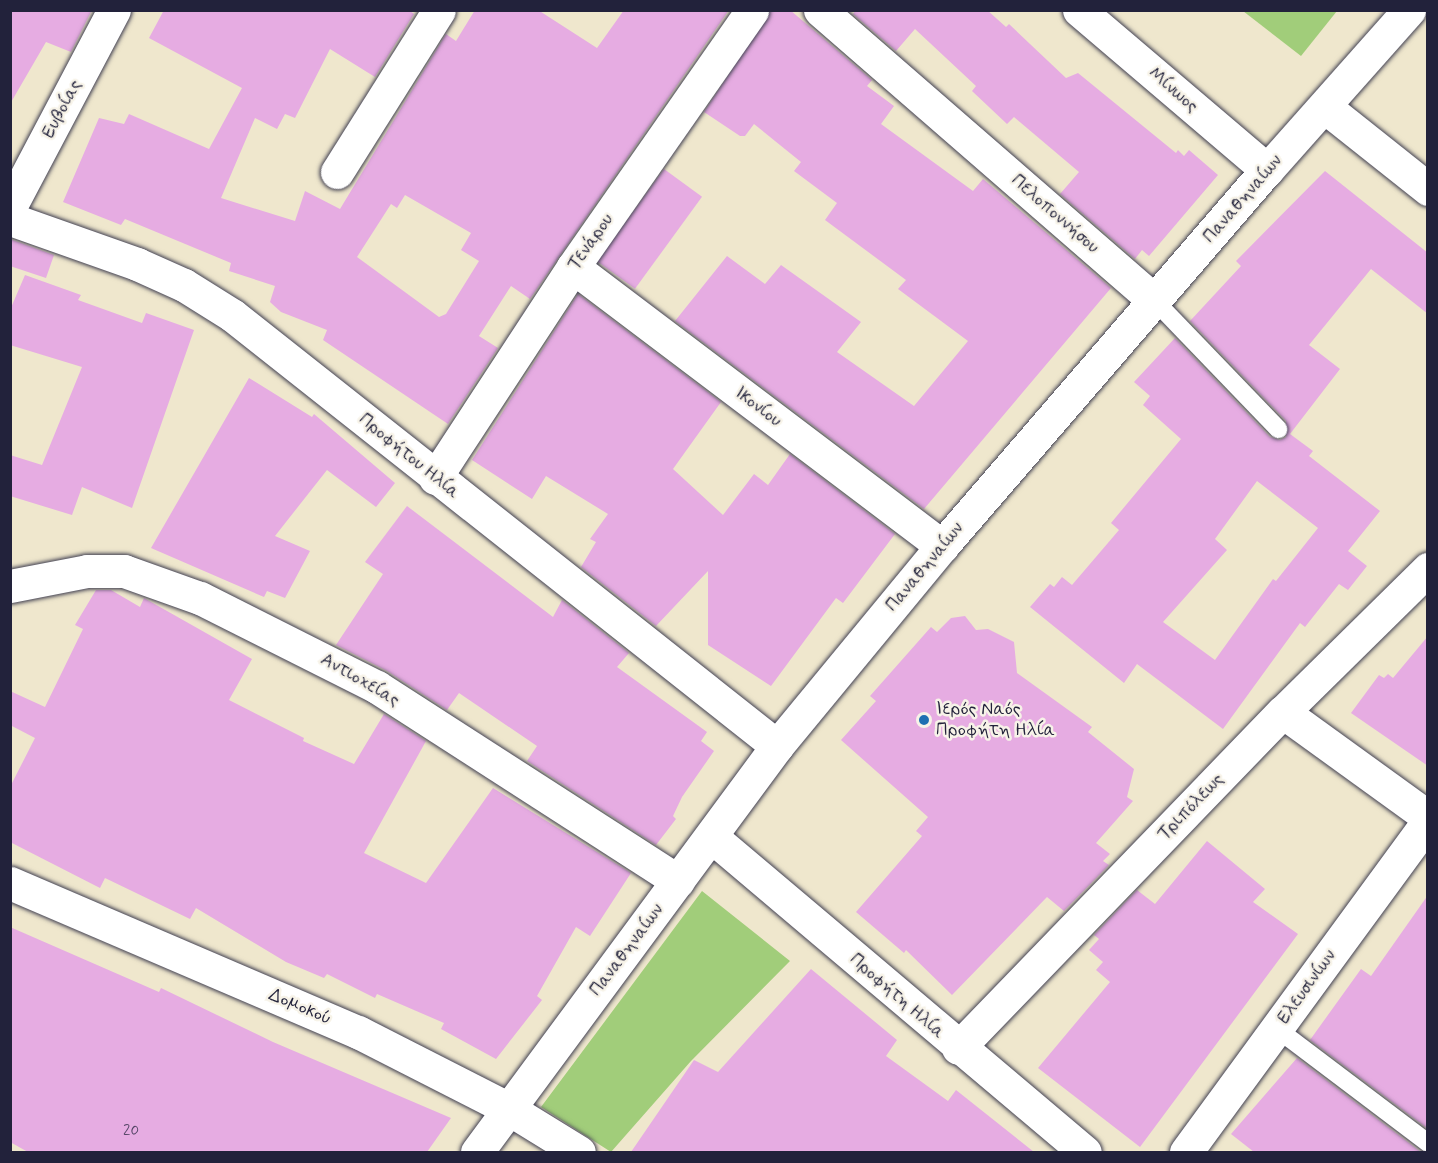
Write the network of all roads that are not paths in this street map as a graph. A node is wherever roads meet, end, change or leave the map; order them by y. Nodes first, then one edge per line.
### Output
1 (114, 10) edge
2 (439, 10) edge
3 (752, 10) edge
4 (820, 10) edge
5 (1079, 10) edge
6 (1409, 10) edge
7 (1325, 107) junction
8 (1267, 170) junction
9 (337, 172) dead end
10 (1428, 189) edge
11 (10, 207) edge
12 (10, 219) edge
13 (573, 267) junction
14 (1155, 301) junction
15 (1278, 429) dead end
16 (435, 478) junction
17 (942, 546) junction
18 (1428, 569) edge
19 (10, 586) edge
20 (1283, 712) junction
21 (777, 746) junction
22 (1428, 819) edge
23 (712, 837) junction
24 (678, 881) junction
25 (10, 883) edge
26 (1276, 1028) junction
27 (958, 1048) junction
28 (508, 1108) junction
29 (1428, 1143) edge
30 (477, 1152) edge
31 (579, 1152) edge
32 (1085, 1152) edge
33 (1186, 1152) edge

1 - 11 street, Ευβοίας
2 - 9 street
3 - 13 street, Τενάρου
4 - 14 street, Πελοποννήσου
5 - 8 street, Μίνωος
6 - 7 street, Παναθηναίων
7 - 8 street, Παναθηναίων
7 - 10 street
8 - 14 street, Παναθηναίων
12 - 16 street, Προφήτου Ηλία
13 - 16 street, Τενάρου
13 - 17 street, Ικονίου
14 - 15 lane, Πελοποννήσου
14 - 17 street, Παναθηναίων
16 - 21 street, Προφήτου Ηλία
17 - 21 street, Παναθηναίων
18 - 20 street, Τριπόλεως
19 - 24 street, Αντιοχείας
20 - 22 street
20 - 27 street, Τριπόλεως
21 - 23 street, Παναθηναίων
22 - 26 street, Ελευσινίων
23 - 24 street, Παναθηναίων
23 - 27 street, Προφήτη Ηλία
24 - 28 street, Παναθηναίων
25 - 28 street, Δομοκού
26 - 29 lane
26 - 33 street, Ελευσινίων
27 - 32 street, Προφήτη Ηλία
28 - 30 street, Παναθηναίων
28 - 31 street, Δομοκού

